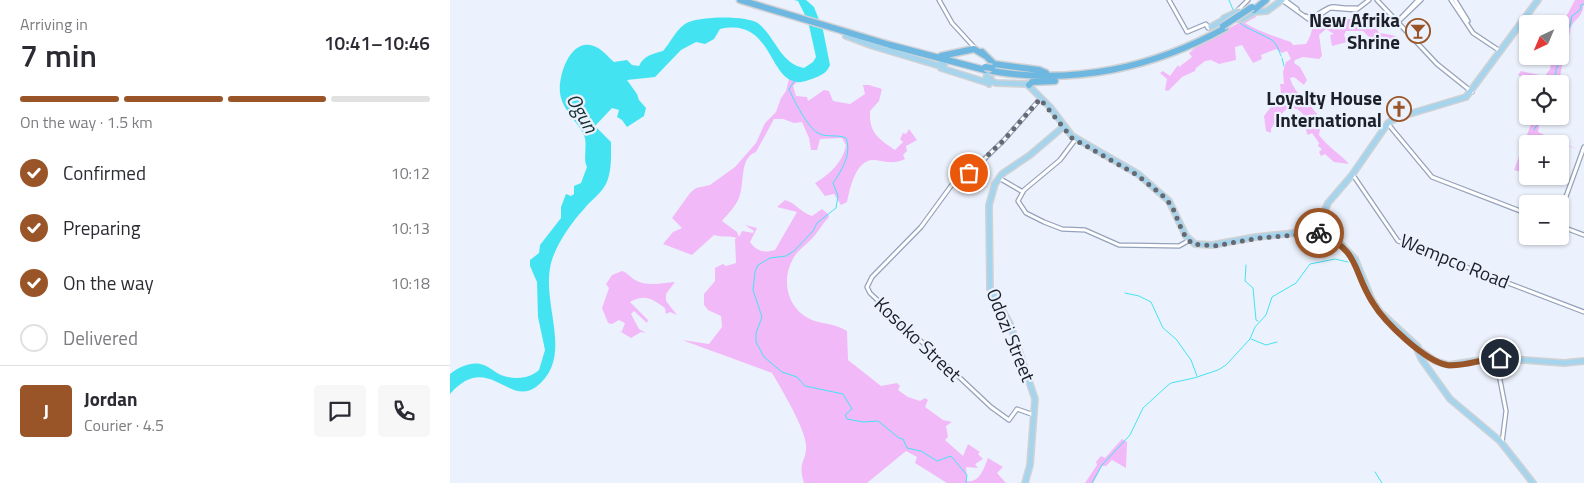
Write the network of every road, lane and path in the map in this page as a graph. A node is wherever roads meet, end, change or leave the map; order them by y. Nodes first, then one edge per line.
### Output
1 (740, 0) edge
2 (752, 0) edge
3 (939, 0) edge
4 (1171, 0) edge
5 (1248, 0) edge
6 (1261, 0) edge
7 (1266, 0) edge
8 (1367, 0) edge
9 (1379, 0) edge
10 (1420, 0) edge
11 (1451, 0) edge
12 (1455, 0) edge
13 (1538, 0) edge
14 (1283, 1) edge
15 (1253, 8) junction
16 (1236, 14) junction
17 (1400, 20) junction
18 (1213, 28) junction
19 (855, 32) junction
20 (960, 34) junction
21 (846, 36) dead end
22 (863, 41) junction
23 (1495, 47) junction
24 (970, 48) junction
25 (1501, 51) junction
26 (983, 54) junction
27 (944, 63) junction
28 (1046, 73) junction
29 (988, 75) junction
30 (1073, 75) junction
31 (1028, 86) junction
32 (1472, 91) junction
33 (1039, 98) junction
34 (1390, 124) junction
35 (1063, 127) junction
36 (1076, 140) junction
37 (1584, 146) edge
38 (1120, 164) junction
39 (1353, 176) junction
40 (998, 178) junction
41 (1023, 192) junction
42 (1566, 195) edge
43 (1519, 211) edge
44 (1569, 229) edge
45 (1315, 232) junction
46 (1584, 235) edge
47 (1190, 242) junction
48 (1584, 311) edge
49 (1417, 348) junction
50 (1495, 357) junction
51 (1584, 360) edge
52 (1035, 415) junction
53 (1502, 443) junction
54 (1024, 483) edge
55 (1532, 483) edge

1 - 19 highway
2 - 19 highway
3 - 20 street
4 - 18 street
5 - 16 street
6 - 15 highway
7 - 15 highway
8 - 14 street
9 - 17 street
10 - 17 street
11 - 23 street
12 - 23 street
13 - 25 main road
14 - 16 main road
15 - 18 highway, bridge
16 - 18 main road
17 - 32 street
18 - 28 highway
18 - 30 highway
19 - 22 highway
19 - 27 highway
20 - 24 street
20 - 26 street
21 - 22 main road
22 - 27 main road
22 - 27 highway
23 - 25 street
24 - 26 highway
24 - 27 highway
25 - 32 main road
26 - 27 highway
26 - 28 highway
26 - 29 main road
27 - 29 highway
27 - 29 main road
28 - 29 highway
29 - 30 highway
29 - 31 main road
29 - 33 main road
30 - 31 highway
31 - 38 main road
32 - 34 main road
33 - 35 main road
33 - 52 street, Kosoko Street
34 - 39 main road
34 - 43 street
35 - 36 main road
35 - 40 main road
36 - 38 main road
36 - 41 street
37 - 42 street
38 - 47 main road
39 - 45 main road
39 - 45 main road
39 - 48 street, Wempco Road
40 - 41 street
40 - 52 main road, Odozi Street
41 - 47 street
44 - 46 street
45 - 47 main road
45 - 49 main road
49 - 50 main road
49 - 53 main road
50 - 51 main road
50 - 53 street
52 - 54 main road, Odozi Street
53 - 55 main road

